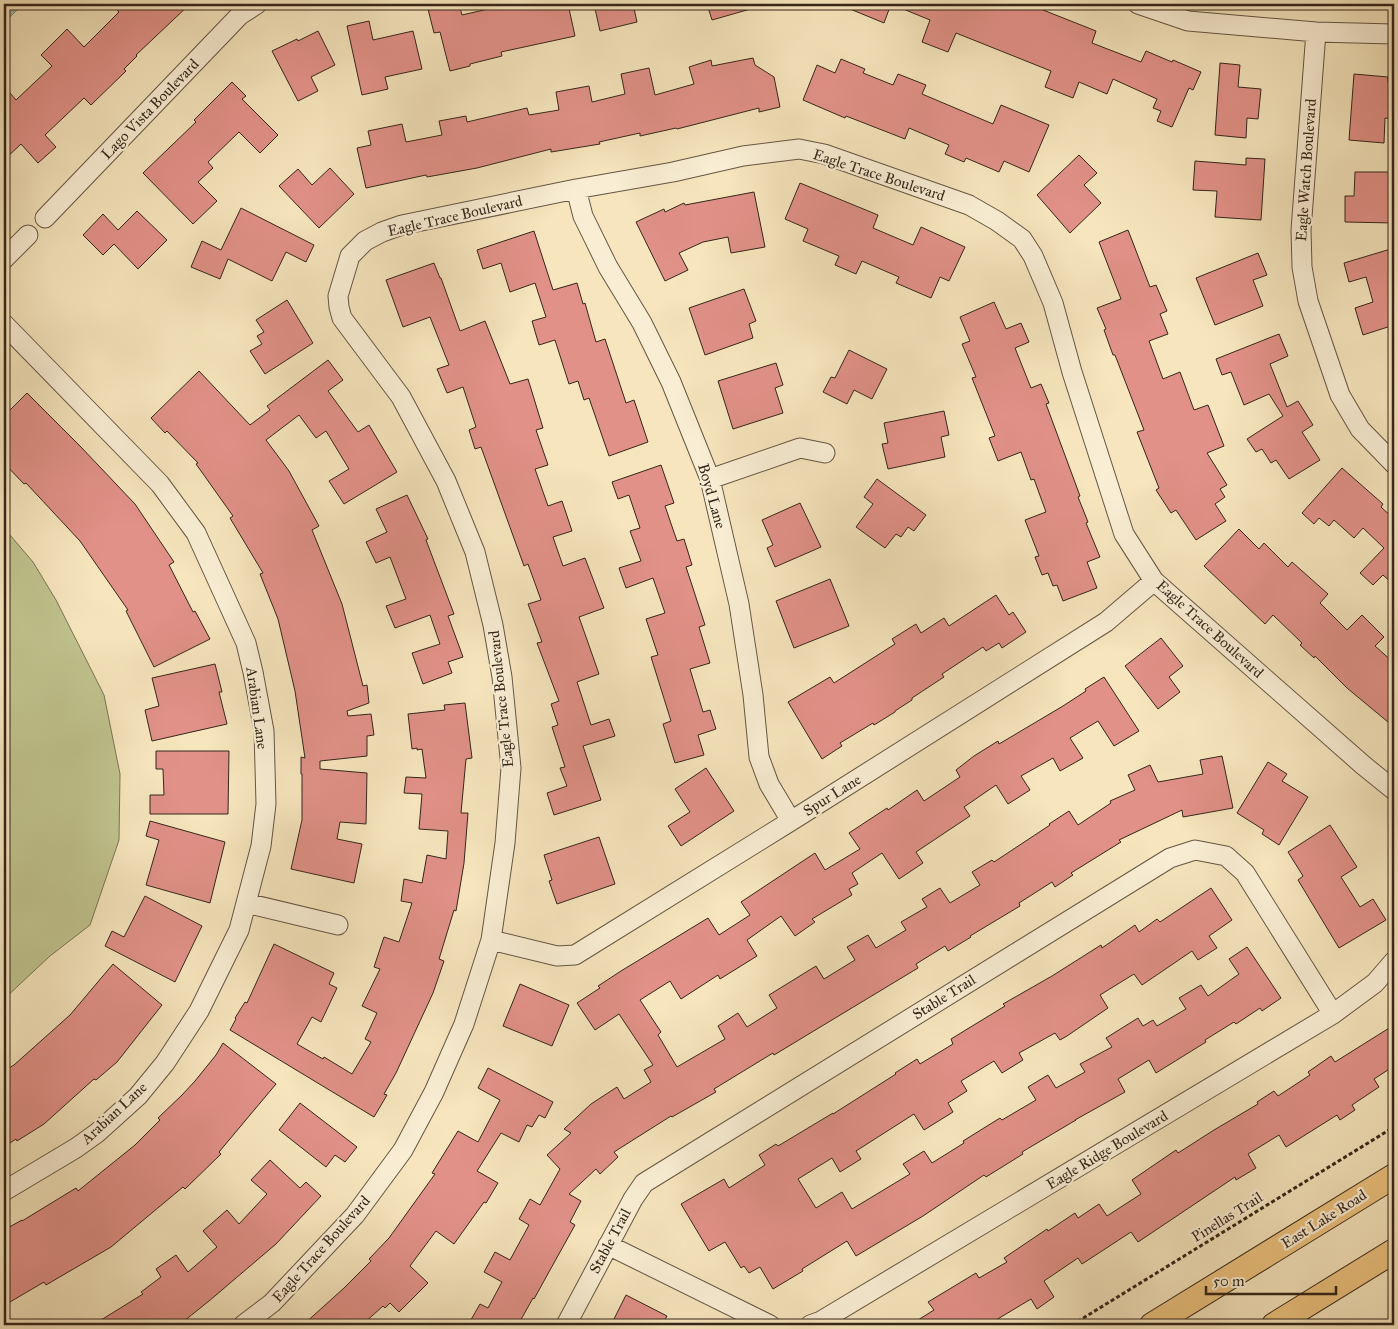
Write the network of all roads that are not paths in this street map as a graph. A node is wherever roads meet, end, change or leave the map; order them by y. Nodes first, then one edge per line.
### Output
1 (257, 4) edge
2 (1138, 4) edge
3 (1316, 32) junction
4 (1394, 34) edge
5 (576, 190) junction
6 (45, 218) dead end
7 (28, 235) dead end
8 (4, 259) edge
9 (4, 324) edge
10 (825, 453) dead end
11 (1394, 464) edge
12 (710, 479) junction
13 (1154, 581) junction
14 (1394, 790) edge
15 (791, 821) junction
16 (246, 903) junction
17 (338, 925) dead end
18 (492, 940) junction
19 (1394, 961) edge
20 (1333, 1014) junction
21 (1394, 1176) edge
22 (4, 1191) edge
23 (608, 1245) junction
24 (1394, 1251) edge
25 (243, 1325) edge
26 (566, 1325) edge
27 (770, 1325) edge
28 (810, 1325) edge
29 (1152, 1325) edge
30 (1274, 1325) edge

1 - 6 street, Lago Vista Boulevard
2 - 3 street
3 - 4 street
3 - 11 street, Eagle Watch Boulevard
5 - 12 street, Boyd Lane
5 - 13 street, Eagle Trace Boulevard
5 - 18 street, Eagle Trace Boulevard
7 - 8 street
9 - 16 street, Arabian Lane
10 - 12 street
12 - 15 street, Boyd Lane
13 - 14 street, Eagle Trace Boulevard
13 - 15 street, Spur Lane
15 - 18 street, Spur Lane
16 - 17 street
16 - 22 street, Arabian Lane
18 - 25 street, Eagle Trace Boulevard
19 - 20 street, Eagle Ridge Boulevard
20 - 23 street, Stable Trail
20 - 28 street, Eagle Ridge Boulevard
21 - 29 main road, East Lake Road
23 - 26 street, Stable Trail
23 - 27 street
24 - 30 main road

